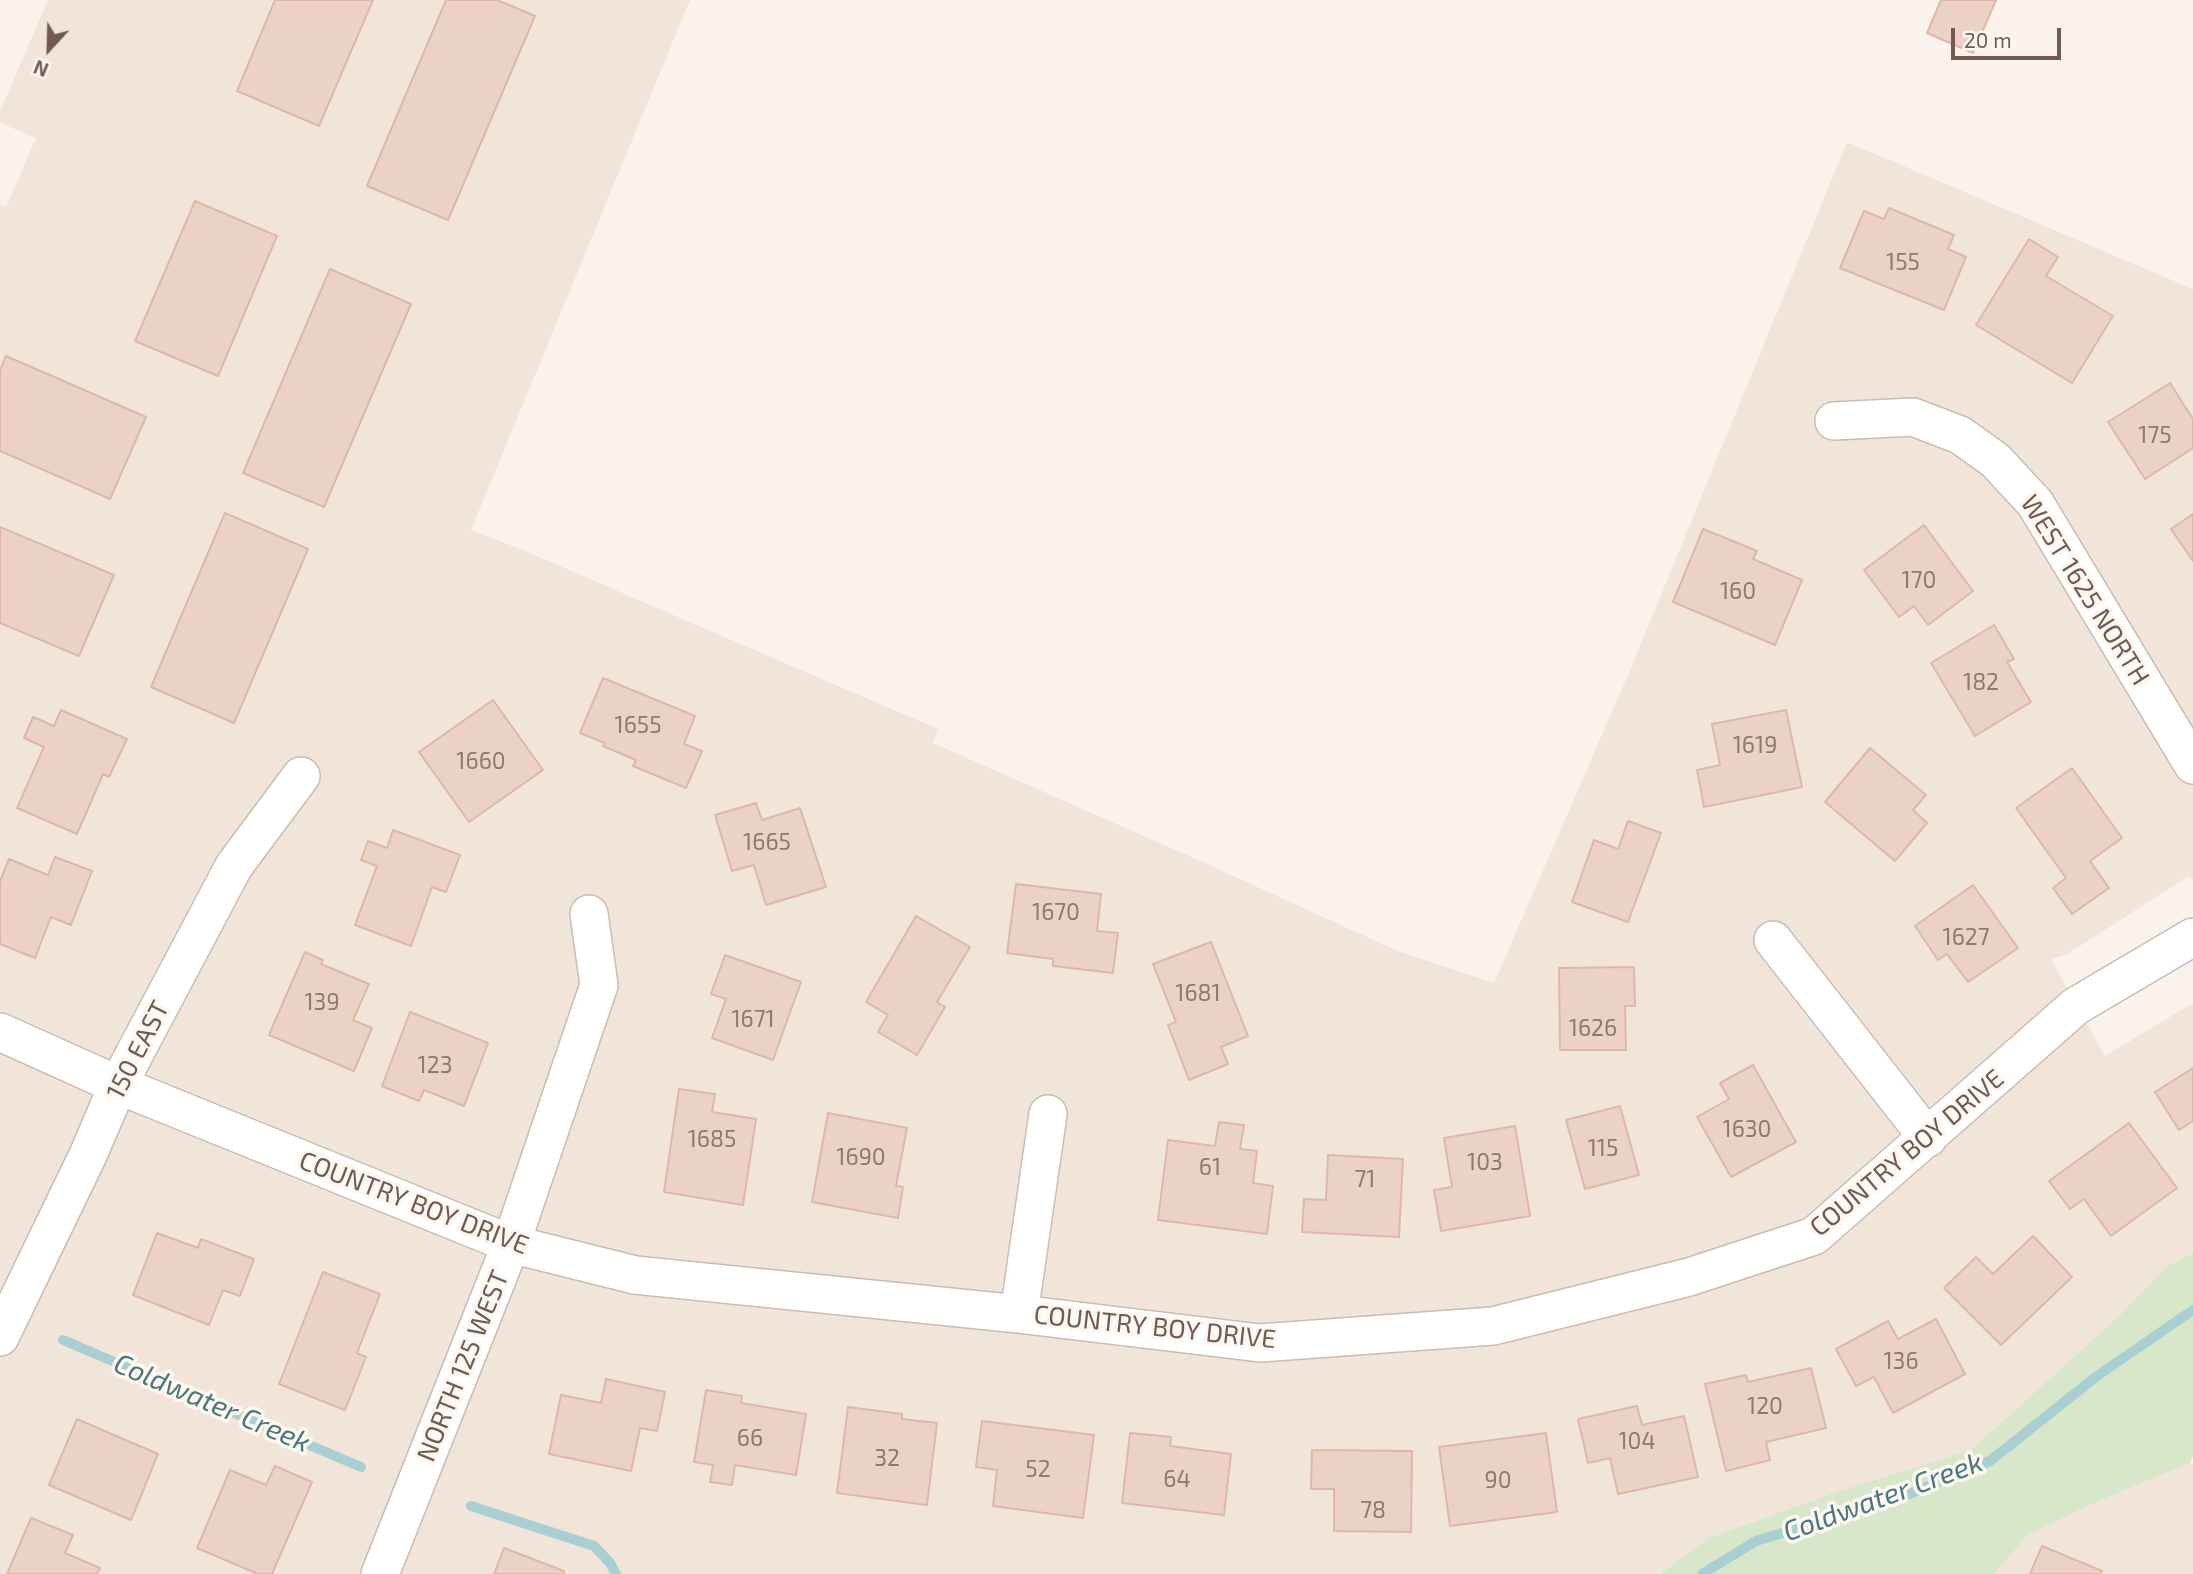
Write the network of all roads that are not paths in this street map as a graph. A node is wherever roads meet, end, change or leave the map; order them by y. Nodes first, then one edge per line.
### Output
1 (1834, 421) dead end
2 (2193, 765) edge
3 (301, 776) dead end
4 (589, 914) dead end
5 (2193, 937) edge
6 (1773, 940) dead end
7 (0, 1032) edge
8 (118, 1085) junction
9 (1048, 1114) dead end
10 (1928, 1138) junction
11 (511, 1244) junction
12 (1019, 1314) junction
13 (0, 1337) edge
14 (380, 1574) edge

1 - 2 street, WEST 1625 NORTH
3 - 8 street, 150 EAST
4 - 11 street, NORTH 125 WEST
5 - 10 street, COUNTRY BOY DRIVE
6 - 10 street
7 - 8 street, COUNTRY BOY DRIVE
8 - 11 street, COUNTRY BOY DRIVE
8 - 13 street, 150 EAST
9 - 12 street
10 - 12 street, COUNTRY BOY DRIVE
11 - 12 street, COUNTRY BOY DRIVE
11 - 14 street, NORTH 125 WEST

